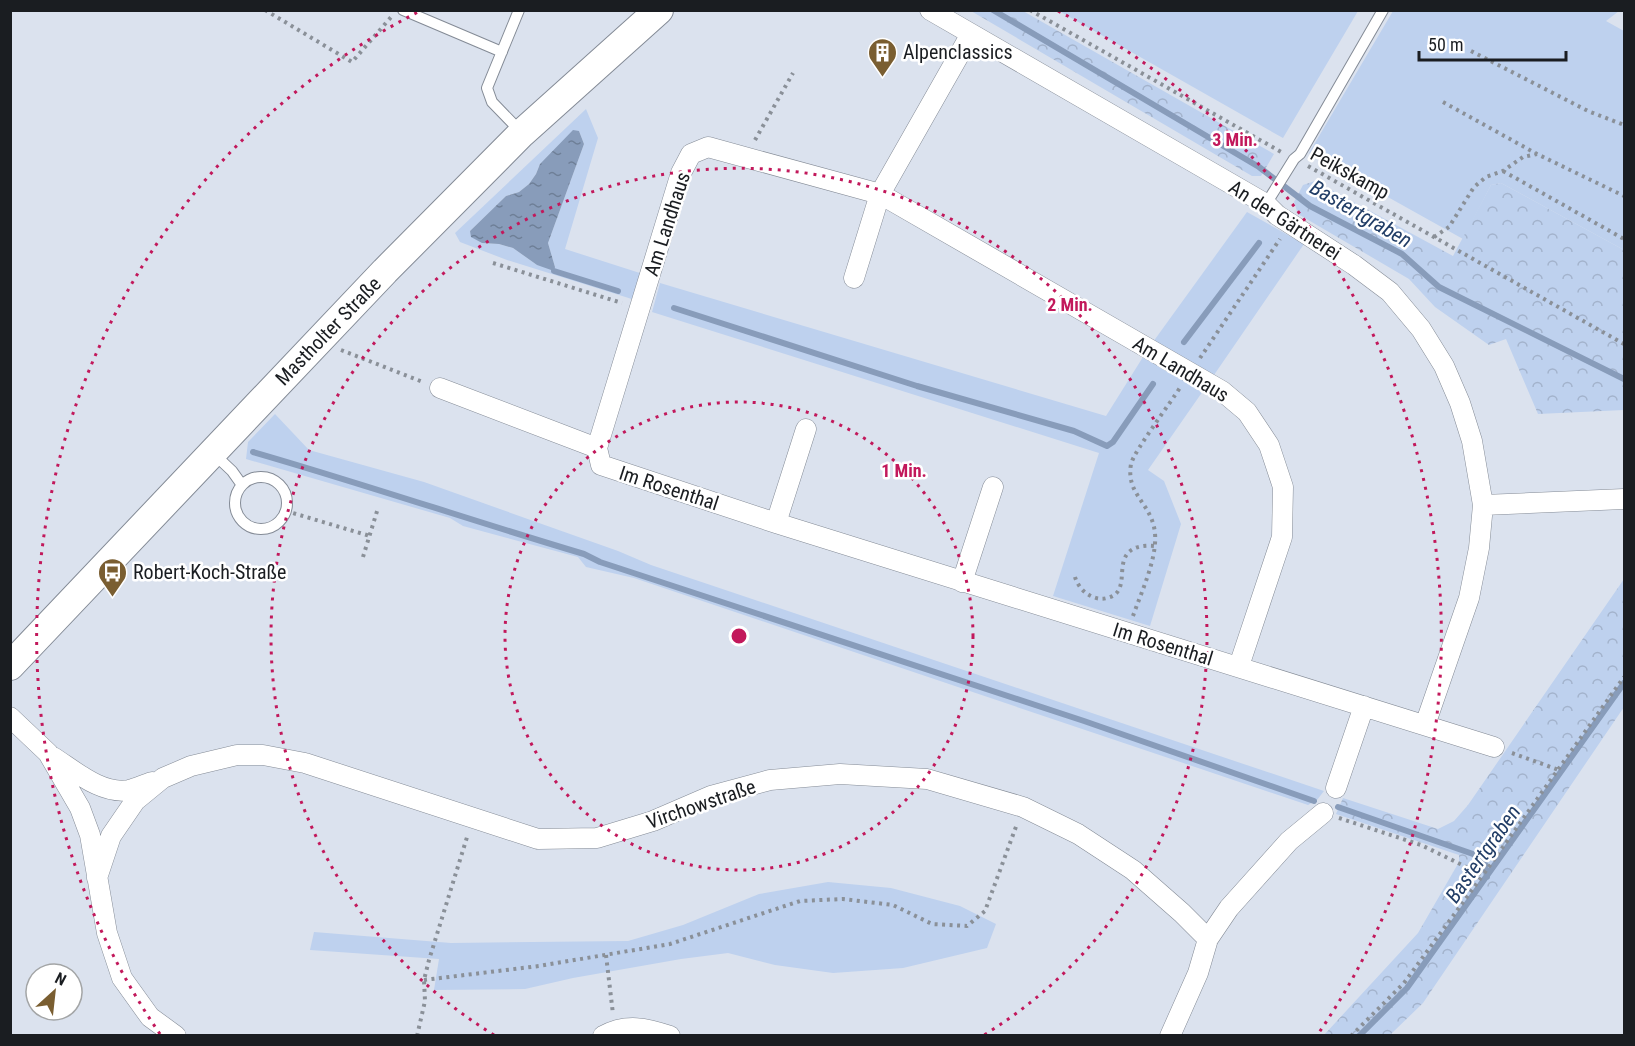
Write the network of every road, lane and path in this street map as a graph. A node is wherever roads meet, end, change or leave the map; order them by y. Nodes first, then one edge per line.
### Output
1 (265, 10) edge
2 (396, 10) edge
3 (403, 10) edge
4 (519, 10) edge
5 (659, 10) edge
6 (930, 10) edge
7 (1030, 10) edge
8 (1383, 10) edge
9 (971, 34) junction
10 (1471, 51) dead end
11 (502, 52) junction
12 (793, 73) dead end
13 (1443, 102) dead end
14 (1624, 124) edge
15 (522, 134) junction
16 (1537, 154) junction
17 (746, 156) junction
18 (1294, 159) junction
19 (1503, 171) junction
20 (880, 194) junction
21 (1624, 196) edge
22 (1270, 198) junction
23 (1290, 223) junction
24 (1434, 237) junction
25 (1624, 239) edge
26 (493, 263) dead end
27 (854, 278) dead end
28 (640, 308) junction
29 (318, 341) junction
30 (1624, 344) edge
31 (1191, 372) junction
32 (440, 388) joint
33 (806, 429) dead end
34 (597, 448) junction
35 (213, 452) junction
36 (242, 484) junction
37 (993, 487) dead end
38 (1624, 500) edge
39 (1483, 505) junction
40 (378, 508) dead end
41 (286, 511) junction
42 (776, 523) junction
43 (370, 536) junction
44 (1155, 546) junction
45 (363, 557) dead end
46 (1075, 576) dead end
47 (962, 582) junction
48 (1126, 633) junction
49 (10, 666) edge
50 (1239, 666) junction
51 (1624, 677) edge
52 (1364, 706) junction
53 (10, 717) edge
54 (1425, 725) junction
55 (1494, 747) joint
56 (48, 753) junction
57 (1559, 770) junction
58 (163, 778) junction
59 (1336, 788) dead end
60 (1023, 807) junction
61 (1323, 813) joint
62 (473, 818) junction
63 (1483, 875) junction
64 (97, 878) junction
65 (1208, 939) junction
66 (606, 955) junction
67 (424, 980) junction
68 (609, 1032) edge
69 (176, 1035) edge
70 (417, 1035) edge
71 (670, 1035) edge
72 (1170, 1035) edge
73 (1351, 1035) edge

1 - 2 path
3 - 11 lane
4 - 11 lane
5 - 15 street, Mastholter Straße
6 - 9 street, An der Gärtnerei
7 - 18 path, Peikskamp
8 - 18 lane
9 - 20 street
9 - 22 street, An der Gärtnerei
10 - 14 path
11 - 15 lane
12 - 17 path
13 - 16 path
15 - 29 street, Mastholter Straße
16 - 19 path
16 - 21 path
17 - 20 street, Am Landhaus
17 - 28 street, Am Landhaus
18 - 22 lane
18 - 24 path, Peikskamp
19 - 24 path
19 - 25 path
20 - 27 street
20 - 31 street, Am Landhaus
22 - 23 street, An der Gärtnerei
23 - 31 path
23 - 39 street, An der Gärtnerei
24 - 30 path, Peikskamp
26 - 28 path
28 - 34 street, Am Landhaus
29 - 32 path
29 - 35 street, Mastholter Straße
31 - 44 path
31 - 50 street, Am Landhaus
32 - 34 street, Im Rosenthal
33 - 42 street
34 - 42 street, Im Rosenthal
35 - 36 lane
35 - 49 street, Mastholter Straße
36 - 41 lane
36 - 41 lane
37 - 47 street
38 - 39 street
39 - 54 street, An der Gärtnerei
40 - 43 path
41 - 43 path
42 - 47 street, Im Rosenthal
43 - 45 path
44 - 46 path
44 - 48 path
47 - 48 street, Im Rosenthal
48 - 50 street, Im Rosenthal
50 - 52 street, Im Rosenthal
51 - 57 path
52 - 54 street, Im Rosenthal
52 - 59 street
53 - 56 street
54 - 55 street, Im Rosenthal
55 - 57 path
56 - 58 street, Virchowstraße
56 - 64 street
57 - 63 path
58 - 62 street, Virchowstraße
58 - 64 street, Virchowstraße
60 - 62 street, Virchowstraße
60 - 65 street, Virchowstraße
60 - 66 path
61 - 63 path
61 - 65 street
62 - 67 path
63 - 73 path
64 - 69 street
65 - 72 street
66 - 67 path
66 - 68 path
67 - 70 path
68 - 71 street

